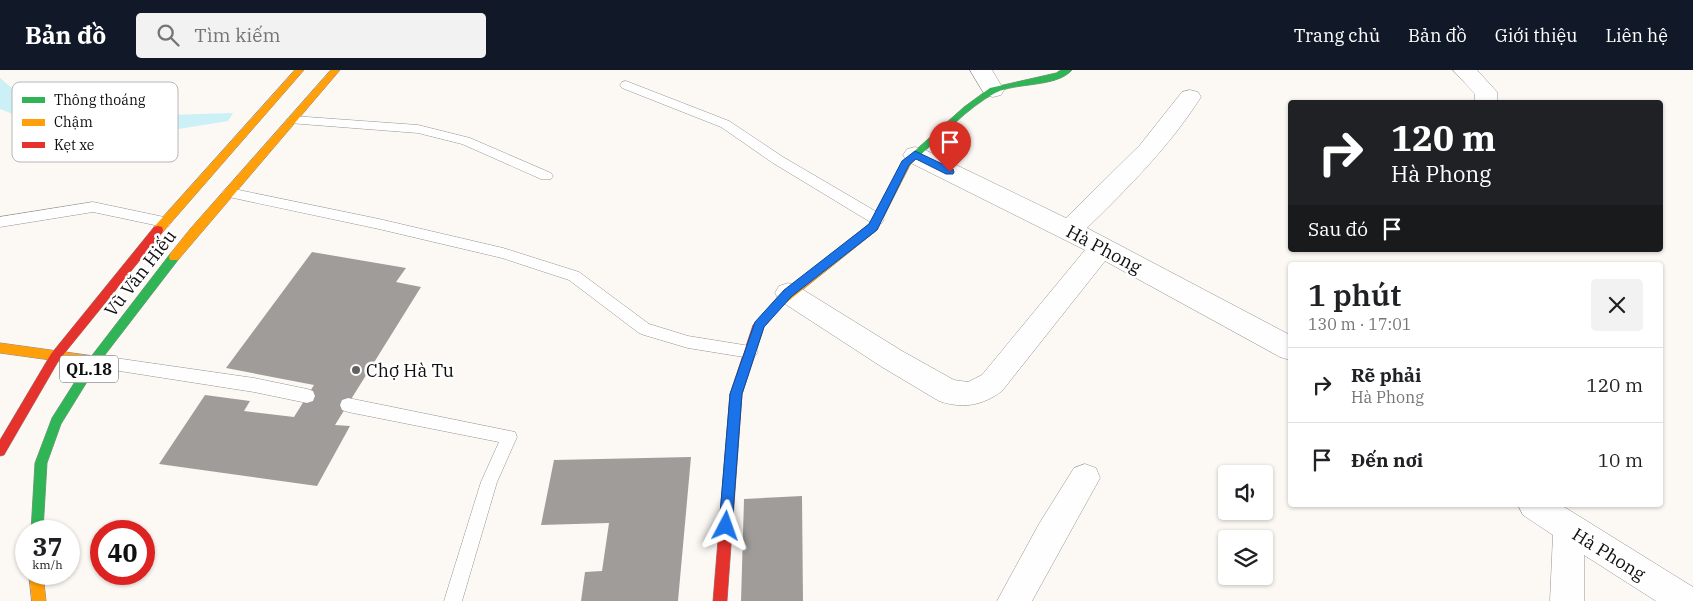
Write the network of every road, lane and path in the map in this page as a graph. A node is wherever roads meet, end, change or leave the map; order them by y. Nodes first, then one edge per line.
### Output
1 (300, 70) edge
2 (336, 70) edge
3 (981, 70) edge
4 (1068, 70) edge
5 (1464, 70) edge
6 (626, 85) dead end
7 (992, 90) junction
8 (1190, 97) dead end
9 (1486, 100) edge
10 (292, 120) junction
11 (915, 155) junction
12 (546, 176) dead end
13 (229, 193) junction
14 (877, 219) junction
15 (0, 222) edge
16 (164, 222) junction
17 (1069, 230) junction
18 (195, 231) junction
19 (1102, 247) junction
20 (788, 293) junction
21 (0, 348) edge
22 (1288, 348) edge
23 (750, 352) junction
24 (55, 357) junction
25 (94, 361) junction
26 (307, 396) dead end
27 (348, 404) dead end
28 (0, 450) edge
29 (1085, 478) dead end
30 (1537, 507) edge
31 (38, 520) edge
32 (1569, 528) junction
33 (37, 585) edge
34 (39, 601) edge
35 (453, 601) edge
36 (720, 601) edge
37 (1014, 601) edge
38 (1567, 601) edge
39 (1685, 601) edge

1 - 16 main road, Vũ Văn Hiếu / QL.18
2 - 10 main road, Vũ Văn Hiếu / QL.18
3 - 7 street
4 - 7 main road
5 - 9 street
6 - 14 lane
7 - 11 main road
8 - 17 street
10 - 12 lane
10 - 13 main road, Vũ Văn Hiếu / QL.18
11 - 14 main road
11 - 17 street, Hà Phong
13 - 18 main road, Vũ Văn Hiếu / QL.18
13 - 23 lane
14 - 20 main road
15 - 16 lane
16 - 18 main road
16 - 24 main road, Vũ Văn Hiếu / QL.18
17 - 19 street, Hà Phong
18 - 25 main road, Vũ Văn Hiếu / QL.18
19 - 20 street
19 - 22 street, Hà Phong
20 - 23 main road
21 - 24 main road
23 - 36 main road
24 - 25 main road
24 - 28 main road, Vũ Văn Hiếu / QL.18
25 - 26 lane
25 - 31 main road, Vũ Văn Hiếu / QL.18
27 - 35 lane
29 - 37 street
30 - 32 street, Hà Phong
32 - 38 street
32 - 39 street, Hà Phong
33 - 34 main road

